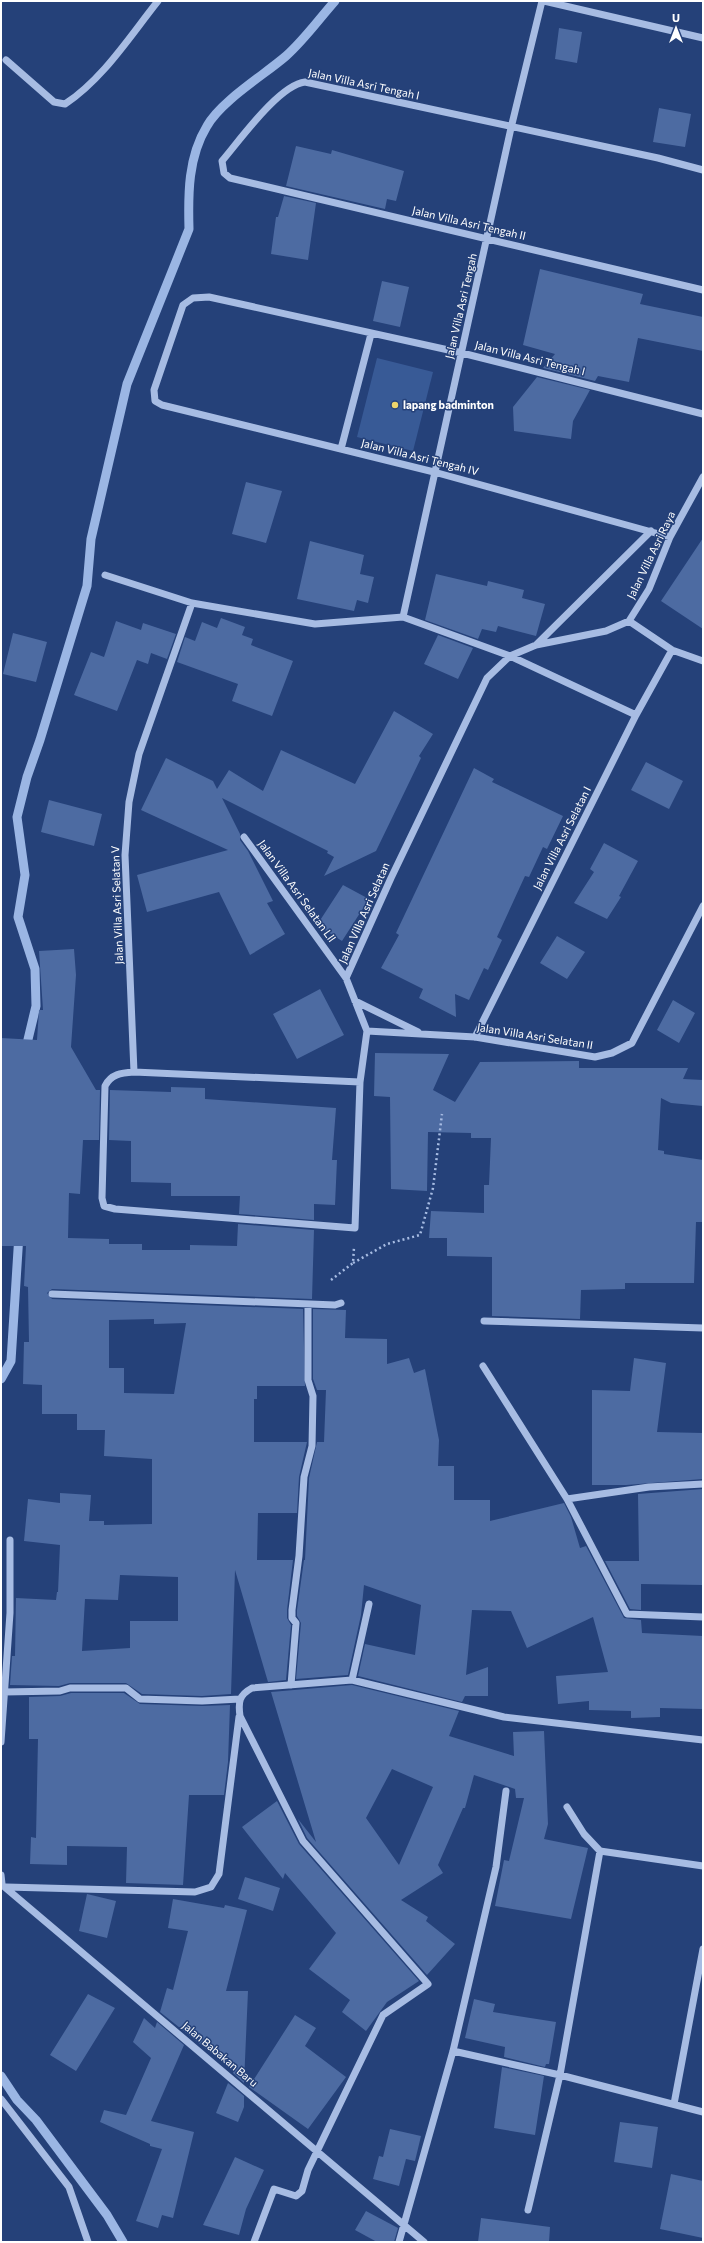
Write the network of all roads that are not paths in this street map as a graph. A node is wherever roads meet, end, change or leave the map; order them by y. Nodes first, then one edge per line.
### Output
1 (158, 1) edge
2 (543, 1) edge
3 (703, 38) edge
4 (6, 60) dead end
5 (512, 128) junction
6 (703, 170) edge
7 (230, 178) joint
8 (487, 239) junction
9 (703, 290) edge
10 (371, 334) junction
11 (462, 353) junction
12 (162, 405) joint
13 (703, 414) edge
14 (341, 449) junction
15 (434, 472) junction
16 (703, 477) edge
17 (651, 531) junction
18 (670, 537) junction
19 (105, 575) dead end
20 (192, 603) junction
21 (403, 617) junction
22 (629, 621) junction
23 (536, 645) junction
24 (672, 650) junction
25 (510, 656) junction
26 (703, 661) edge
27 (636, 715) junction
28 (244, 837) dead end
29 (703, 906) edge
30 (346, 978) junction
31 (355, 1001) junction
32 (367, 1031) junction
33 (422, 1034) junction
34 (475, 1037) junction
35 (134, 1072) junction
36 (360, 1082) junction
37 (52, 1294) dead end
38 (341, 1303) dead end
39 (308, 1304) junction
40 (484, 1322) dead end
41 (703, 1328) edge
42 (483, 1366) dead end
43 (703, 1484) edge
44 (567, 1499) junction
45 (10, 1540) dead end
46 (369, 1604) dead end
47 (703, 1617) edge
48 (352, 1680) junction
49 (291, 1685) junction
50 (4, 1692) junction
51 (240, 1700) junction
52 (240, 1716) junction
53 (703, 1740) edge
54 (1, 1742) edge
55 (506, 1790) dead end
56 (566, 1807) dead end
57 (600, 1851) junction
58 (703, 1866) edge
59 (1, 1874) edge
60 (3, 1885) edge
61 (703, 1949) edge
62 (453, 2051) junction
63 (560, 2075) junction
64 (1, 2099) edge
65 (674, 2104) junction
66 (703, 2112) edge
67 (318, 2151) junction
68 (528, 2210) dead end
69 (404, 2224) junction
70 (88, 2242) edge
71 (254, 2242) edge
72 (399, 2242) edge
73 (424, 2242) edge

1 - 4 street
2 - 3 street
2 - 5 street, Jalan Villa Asri Tengah
5 - 6 street, Jalan Villa Asri Tengah I
5 - 7 street, Jalan Villa Asri Tengah I
5 - 8 street, Jalan Villa Asri Tengah
7 - 8 street, Jalan Villa Asri Tengah II
8 - 9 street, Jalan Villa Asri Tengah II
8 - 11 street, Jalan Villa Asri Tengah
10 - 11 street, Jalan Villa Asri Tengah I
10 - 12 street, Jalan Villa Asri Tengah I
10 - 14 street
11 - 13 street, Jalan Villa Asri Tengah I
11 - 15 street, Jalan Villa Asri Tengah
12 - 14 street, Jalan Villa Asri Tengah IV
14 - 15 street, Jalan Villa Asri Tengah IV
15 - 17 street, Jalan Villa Asri Tengah IV
15 - 21 street, Jalan Villa Asri Tengah
16 - 18 street, Jalan Villa Asri Raya
17 - 18 street, Jalan Villa Asri Tengah IV
17 - 23 street
18 - 22 street, Jalan Villa Asri Raya
19 - 20 street
20 - 21 street
20 - 35 street, Jalan Villa Asri Selatan V
21 - 25 street
22 - 23 street
22 - 24 street
23 - 25 street
24 - 26 street
24 - 27 street, Jalan Villa Asri Selatan I
25 - 27 street
25 - 30 street, Jalan Villa Asri Selatan
27 - 34 street, Jalan Villa Asri Selatan I
28 - 30 street, Jalan Villa Asri Selatan Lll
29 - 34 street, Jalan Villa Asri Selatan II
30 - 31 street, Jalan Villa Asri Selatan
31 - 32 street, Jalan Villa Asri Selatan
31 - 33 street, Jalan Villa Asri Selatan II
32 - 33 street, Jalan Villa Asri Selatan II
32 - 36 street, Jalan Villa Asri Selatan
33 - 34 street, Jalan Villa Asri Selatan II
35 - 36 street
35 - 36 street, Jalan Villa Asri Selatan
37 - 39 street
38 - 39 street
39 - 49 street
40 - 41 street
42 - 44 street
43 - 44 street
44 - 47 street
45 - 50 street
46 - 48 street
48 - 49 street
48 - 53 street
49 - 51 street
50 - 51 street
50 - 54 street
51 - 52 street
52 - 60 street
52 - 67 street
55 - 62 street
56 - 57 street
57 - 58 street
57 - 63 street
59 - 60 street
60 - 67 street, Jalan Babakan Baru
61 - 65 street
62 - 63 street
62 - 69 street
63 - 65 street
63 - 68 street
64 - 70 street
65 - 66 street
67 - 69 street, Jalan Babakan Baru
67 - 71 street
69 - 72 street
69 - 73 street, Jalan Babakan Baru

